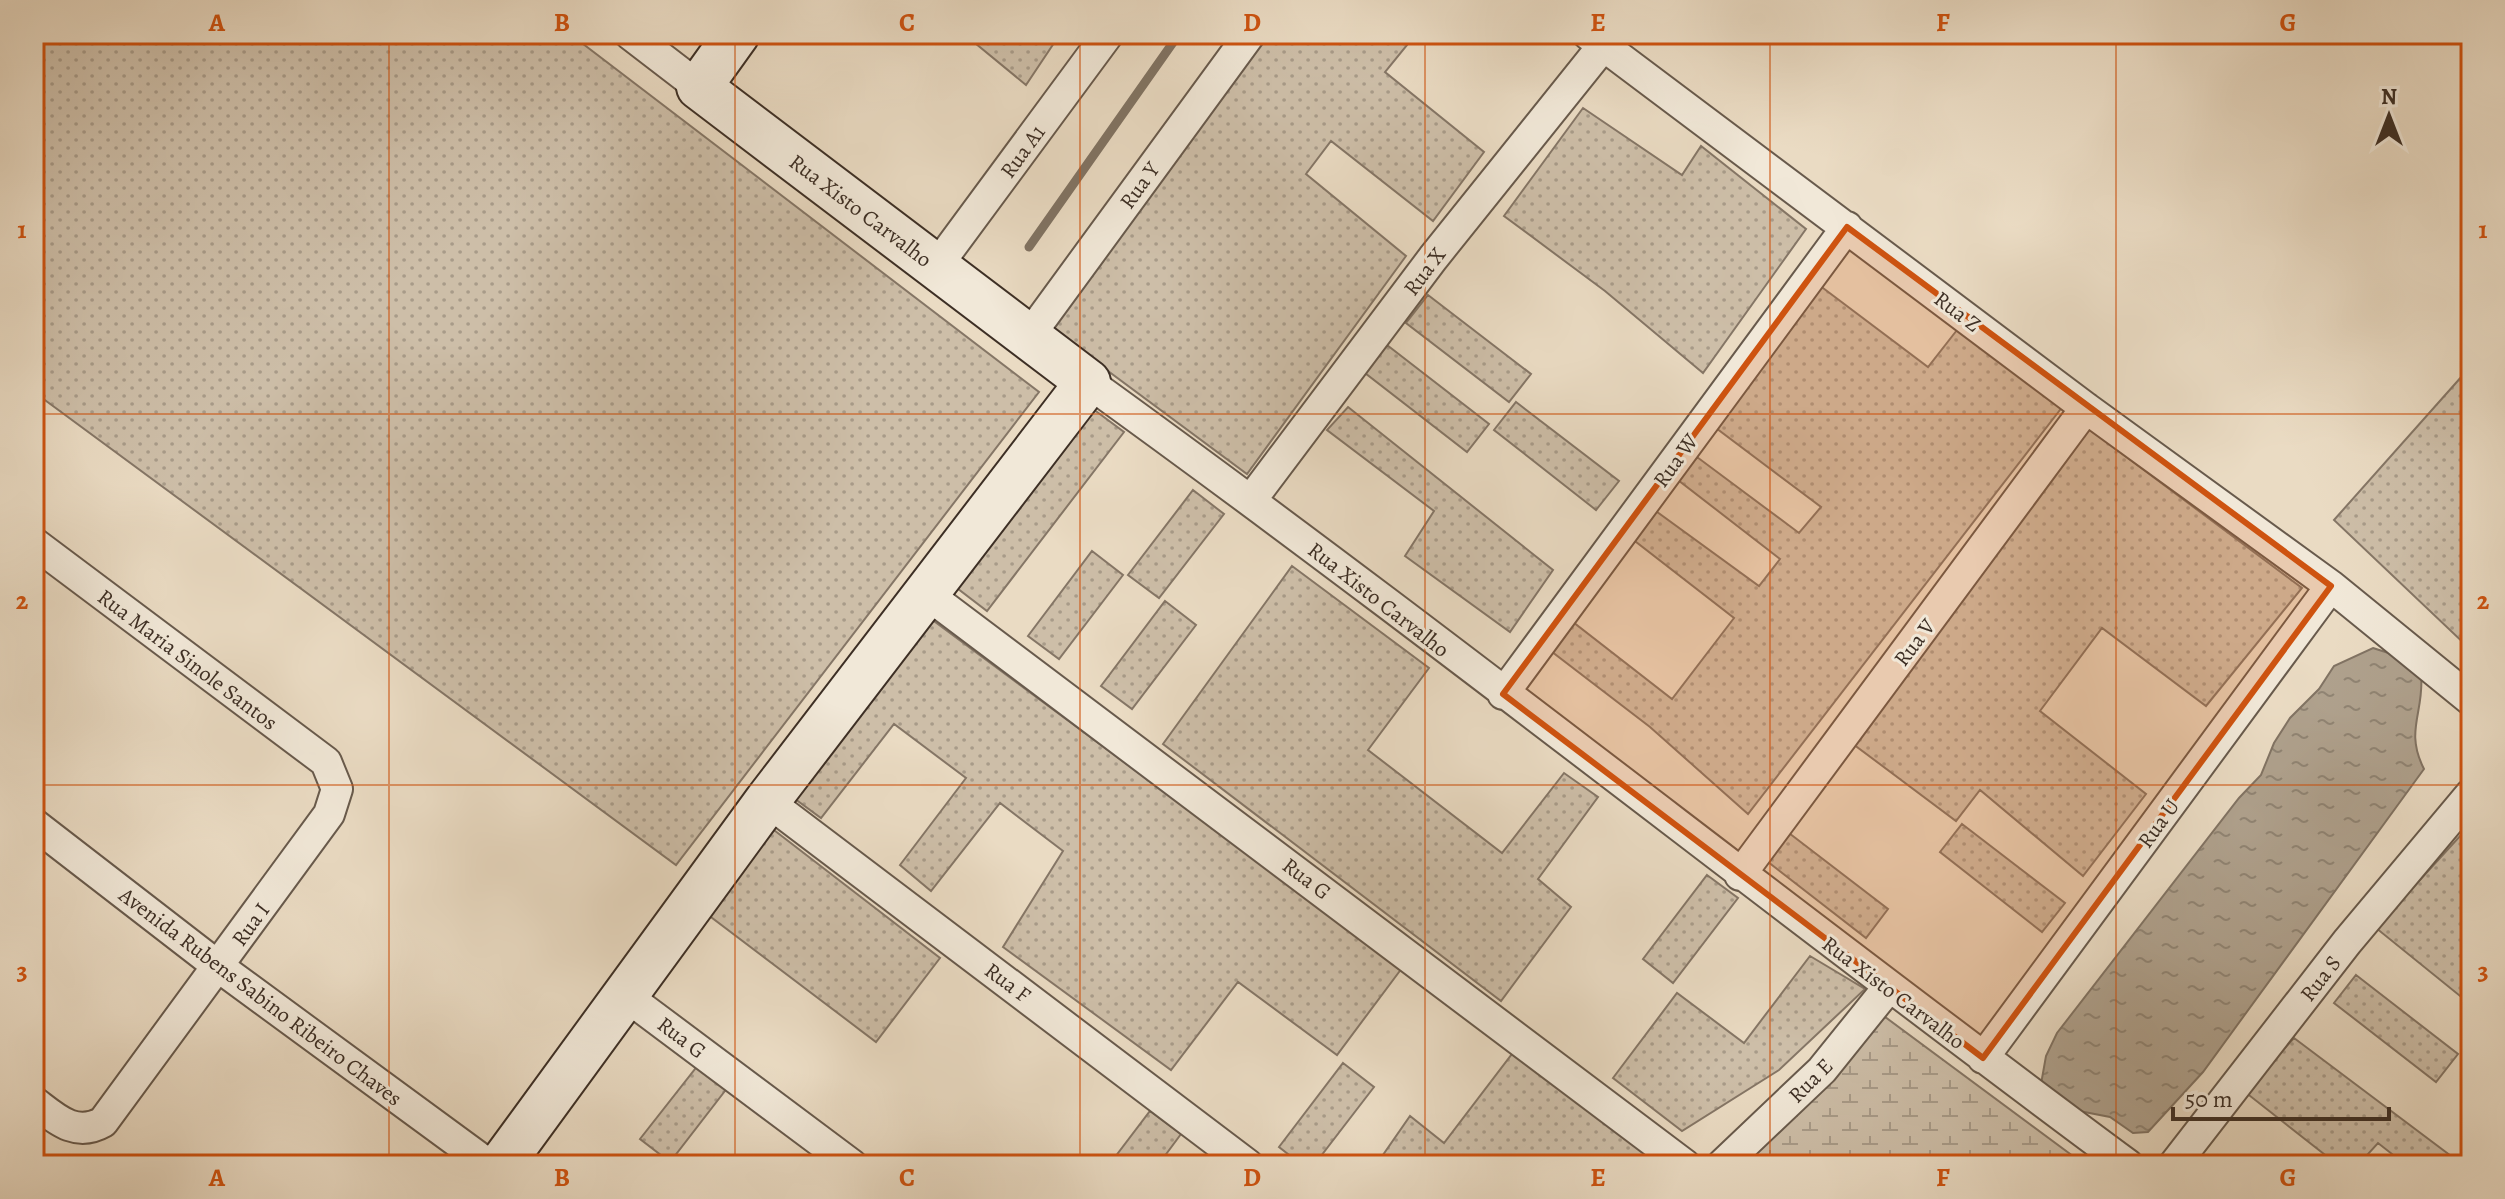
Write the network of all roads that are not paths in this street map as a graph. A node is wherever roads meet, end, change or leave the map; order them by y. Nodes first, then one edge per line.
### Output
1 (630, 34) edge
2 (737, 34) edge
3 (1108, 34) edge
4 (1250, 34) edge
5 (1595, 40) edge
6 (699, 87) junction
7 (1847, 227) junction
8 (936, 267) junction
9 (1029, 336) junction
10 (1088, 382) junction
11 (2086, 408) junction
12 (1251, 500) junction
13 (34, 543) edge
14 (927, 594) junction
15 (2341, 594) junction
16 (1503, 694) junction
17 (2471, 700) edge
18 (336, 778) joint
19 (2471, 794) edge
20 (767, 801) junction
21 (34, 824) edge
22 (1740, 875) junction
23 (219, 967) junction
24 (1888, 988) junction
25 (626, 996) junction
26 (1983, 1058) junction
27 (34, 1102) edge
28 (489, 1165) edge
29 (501, 1165) edge
30 (852, 1165) edge
31 (1248, 1165) edge
32 (1685, 1165) edge
33 (1722, 1165) edge
34 (2128, 1165) edge
35 (2174, 1165) edge

1 - 6 street, Rua Xisto Carvalho
2 - 6 street
3 - 8 street, Rua A1
4 - 9 street, Rua Y
5 - 7 street, Rua Z
5 - 12 street, Rua X
6 - 8 street, Rua Xisto Carvalho
7 - 11 street, Rua Z
7 - 16 street, Rua W
8 - 9 street, Rua Xisto Carvalho
9 - 10 street, Rua Xisto Carvalho
10 - 12 street, Rua Xisto Carvalho
10 - 14 street
11 - 15 street, Rua Z
11 - 22 street, Rua V
12 - 16 street, Rua Xisto Carvalho
13 - 18 street, Rua Maria Sinole Santos
14 - 20 street
14 - 32 street, Rua G
15 - 17 street, Rua Z
15 - 26 street, Rua U
16 - 22 street, Rua Xisto Carvalho
18 - 23 street, Rua I
19 - 35 street, Rua S
20 - 25 street
20 - 31 street, Rua F
21 - 23 street, Avenida Rubens Sabino Ribeiro Chaves
22 - 24 street, Rua Xisto Carvalho
23 - 27 street, Rua I
23 - 28 street, Avenida Rubens Sabino Ribeiro Chaves
24 - 26 street, Rua Xisto Carvalho
24 - 33 street, Rua E
25 - 29 street
25 - 30 street, Rua G
26 - 34 street, Rua Xisto Carvalho

